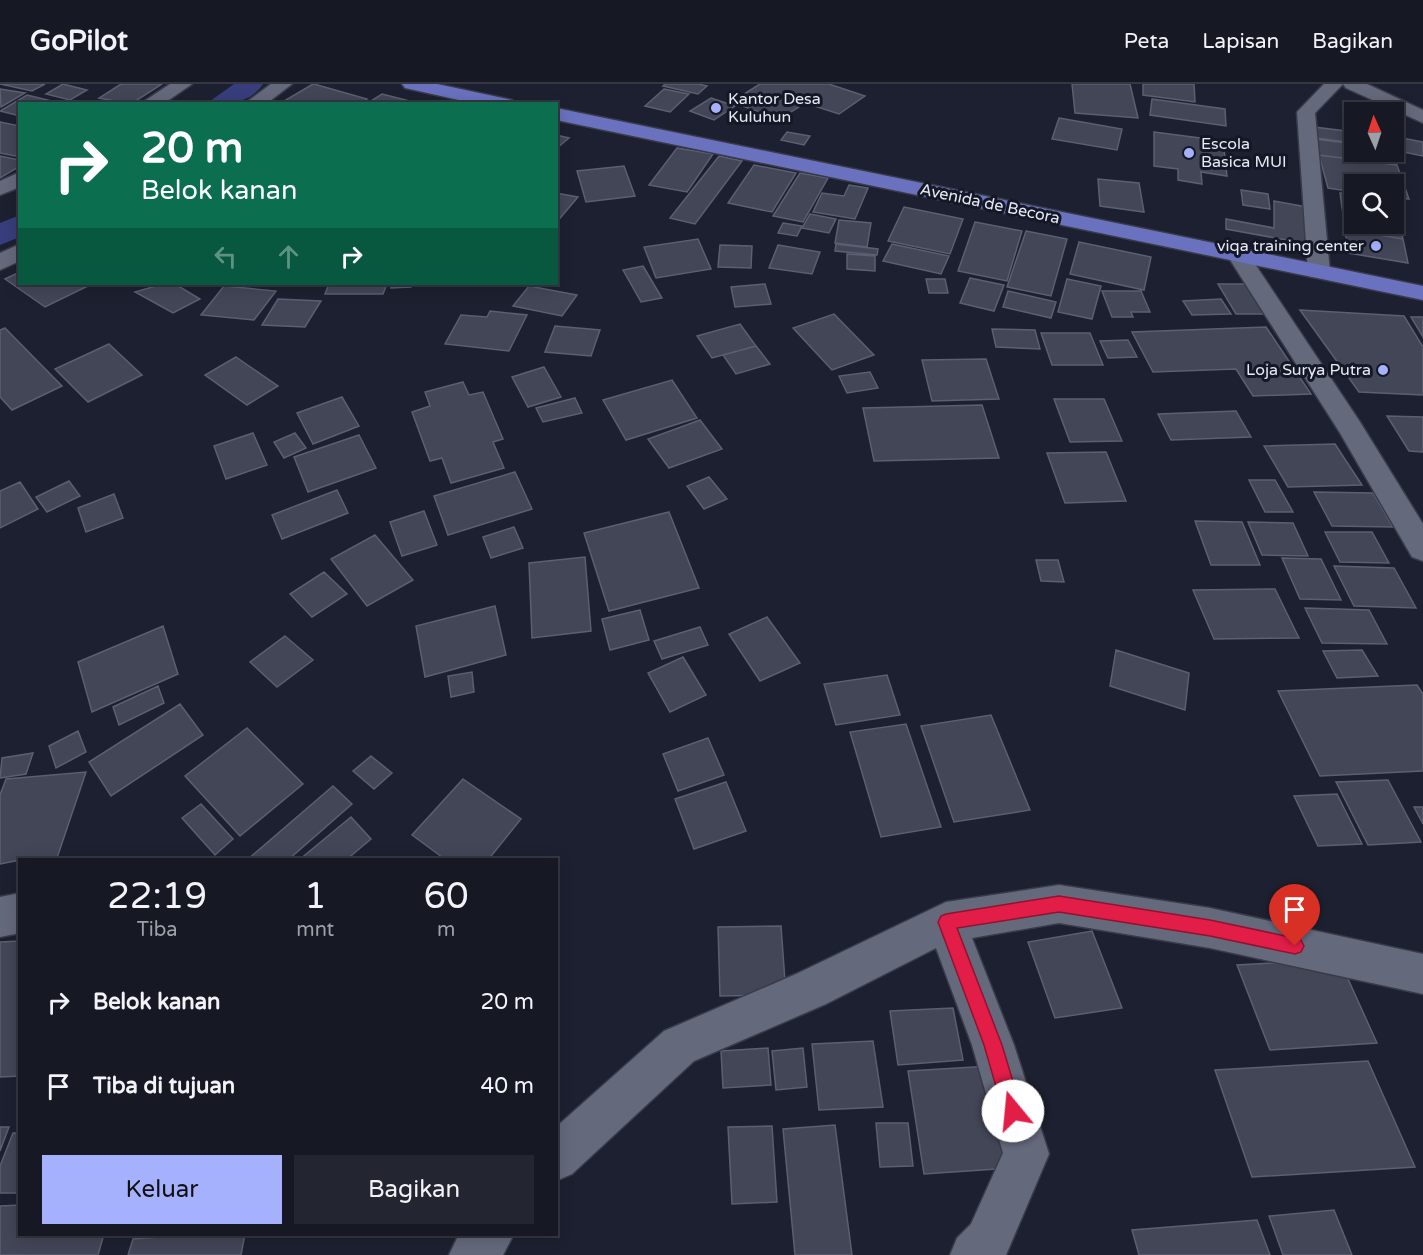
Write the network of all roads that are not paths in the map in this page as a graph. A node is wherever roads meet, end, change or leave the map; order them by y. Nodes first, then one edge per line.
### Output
1 (183, 84) edge
2 (283, 84) edge
3 (411, 84) edge
4 (1334, 84) edge
5 (1352, 84) edge
6 (152, 102) edge
7 (256, 102) edge
8 (496, 102) edge
9 (558, 114) edge
10 (1423, 117) edge
11 (18, 179) edge
12 (0, 189) edge
13 (18, 252) edge
14 (1238, 255) junction
15 (0, 263) edge
16 (1319, 272) junction
17 (1423, 294) edge
18 (1423, 549) edge
19 (18, 913) edge
20 (0, 917) edge
21 (946, 922) junction
22 (1423, 974) edge
23 (558, 1156) edge
24 (488, 1236) edge
25 (473, 1255) edge
26 (974, 1255) edge

1 - 6 street
2 - 7 street
3 - 8 main road
4 - 16 street
5 - 10 street
9 - 14 main road, Avenida de Becora
11 - 12 street
13 - 15 street
14 - 16 main road, Avenida de Becora
14 - 18 street
16 - 17 main road, Avenida de Becora
19 - 20 street
21 - 22 street
21 - 23 street
21 - 26 street
24 - 25 street

